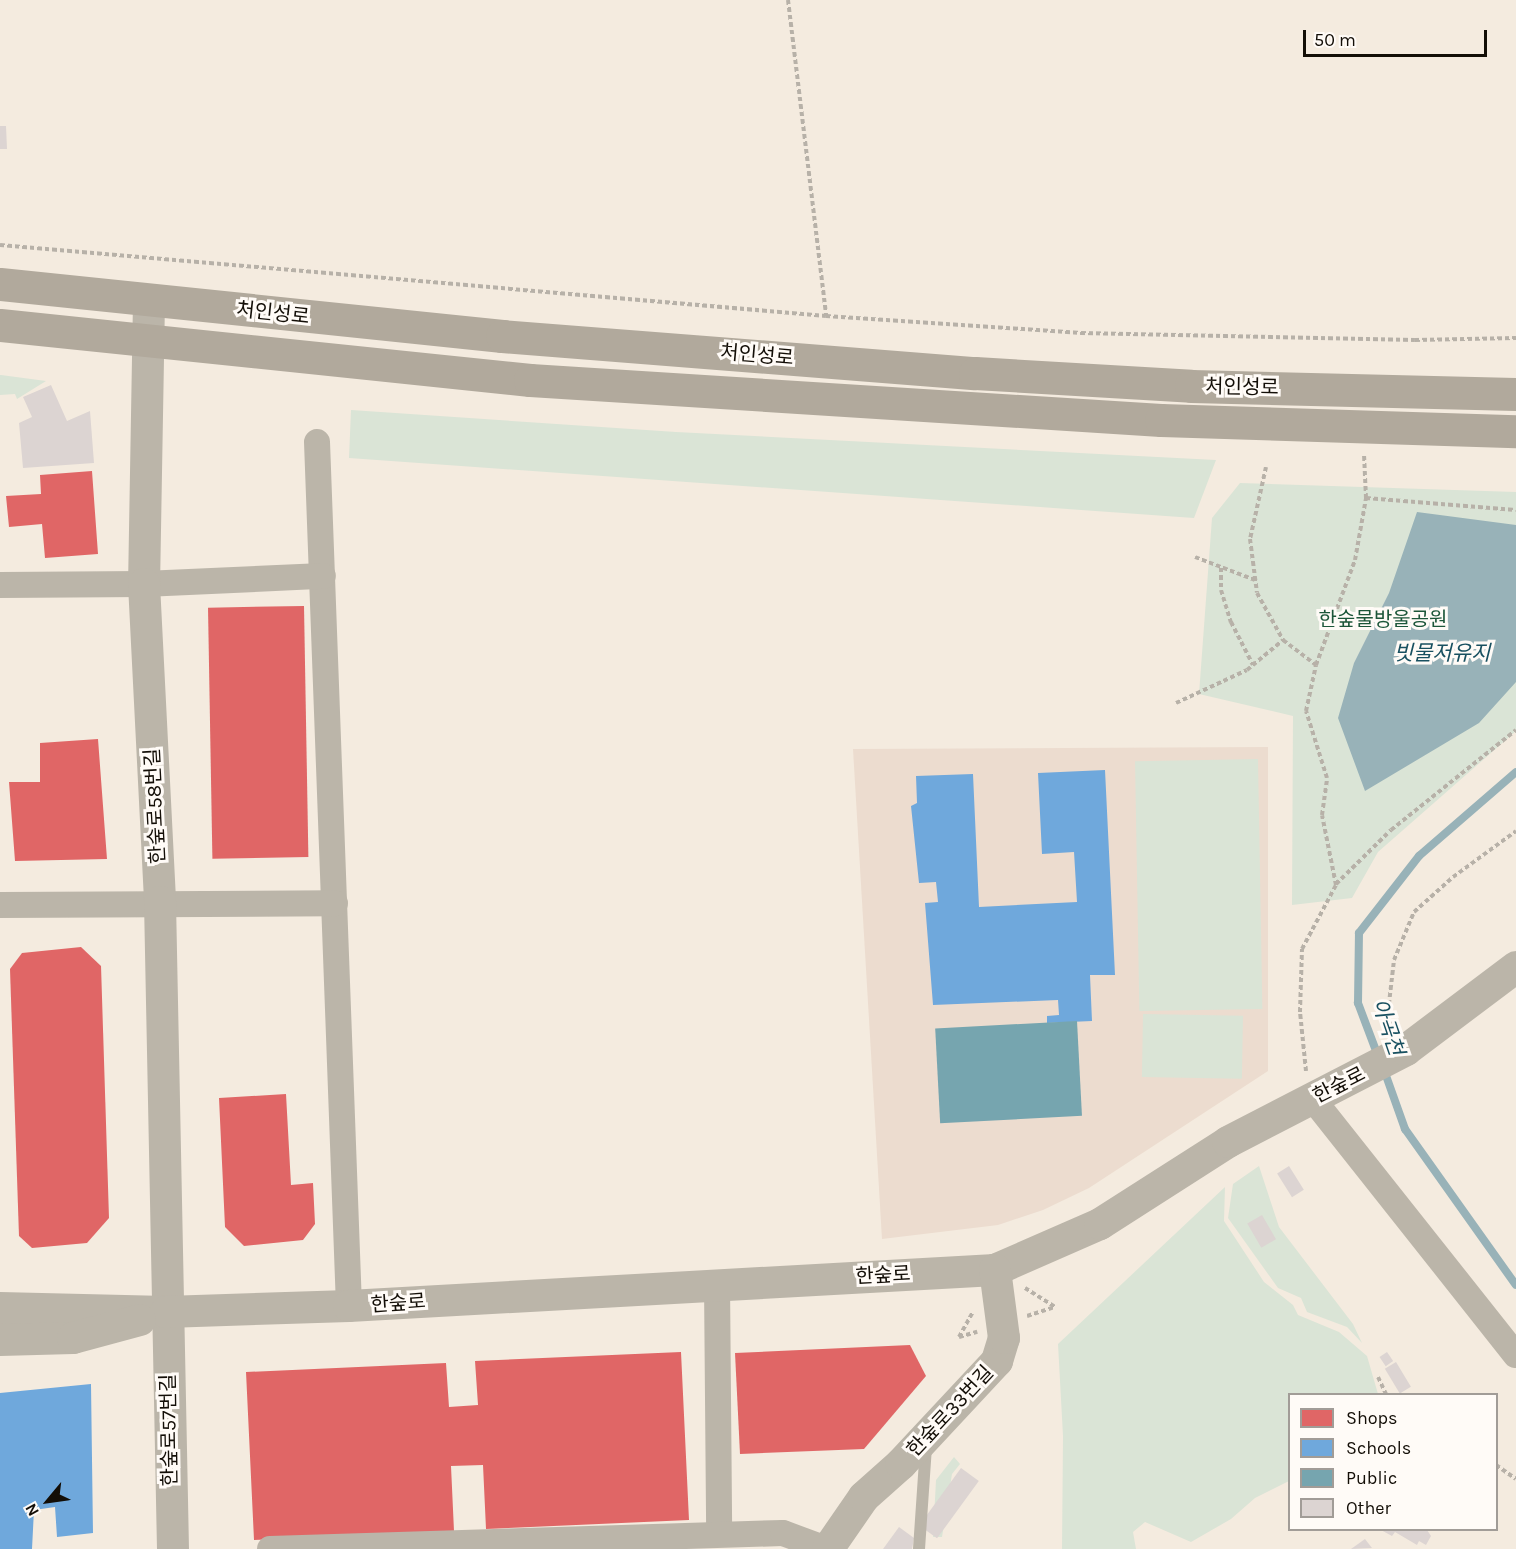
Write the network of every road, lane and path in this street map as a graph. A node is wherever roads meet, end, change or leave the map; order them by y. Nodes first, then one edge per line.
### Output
1 (788, 0) edge
2 (0, 245) edge
3 (0, 284) edge
4 (149, 301) junction
5 (826, 316) junction
6 (0, 326) edge
7 (1516, 338) edge
8 (150, 344) junction
9 (1516, 394) edge
10 (1363, 426) junction
11 (1516, 431) edge
12 (317, 442) dead end
13 (1266, 467) dead end
14 (1366, 498) junction
15 (1516, 510) edge
16 (1195, 557) dead end
17 (1221, 568) junction
18 (323, 576) junction
19 (1255, 580) junction
20 (144, 584) junction
21 (0, 585) edge
22 (1283, 640) junction
23 (1253, 665) junction
24 (1316, 665) junction
25 (1176, 703) dead end
26 (1516, 730) edge
27 (1516, 831) edge
28 (1336, 885) junction
29 (160, 903) junction
30 (335, 903) junction
31 (0, 905) edge
32 (1516, 967) edge
33 (1403, 1052) junction
34 (1312, 1098) junction
35 (995, 1270) junction
36 (717, 1283) junction
37 (349, 1306) junction
38 (0, 1308) edge
39 (166, 1312) junction
40 (0, 1340) edge
41 (1516, 1355) edge
42 (1378, 1377) dead end
43 (1385, 1393) edge
44 (926, 1435) junction
45 (1498, 1466) edge
46 (889, 1476) junction
47 (1516, 1479) edge
48 (718, 1533) junction
49 (506, 1545) edge
50 (340, 1547) edge
51 (172, 1549) edge
52 (270, 1549) edge
53 (827, 1549) edge
54 (855, 1549) edge
55 (919, 1549) edge

1 - 5 path
2 - 5 path
3 - 4 main road, 처인성로
4 - 8 street, 한숲로58번길
4 - 9 main road, 처인성로
5 - 7 path
6 - 8 main road, 처인성로
8 - 10 main road, 처인성로
8 - 20 street, 한숲로58번길
10 - 11 main road, 처인성로
10 - 14 path
12 - 18 street
13 - 19 path
14 - 15 path
14 - 24 path
16 - 17 path
17 - 19 path
17 - 23 path
18 - 20 street
18 - 30 street
19 - 22 path
20 - 21 street
20 - 29 street, 한숲로58번길
22 - 23 path
22 - 24 path
23 - 25 path
24 - 28 path
26 - 28 path
27 - 33 path
28 - 34 path
29 - 30 street
29 - 31 street
29 - 39 street, 한숲로58번길
30 - 37 street
32 - 33 street, 한숲로
33 - 34 street, 한숲로
34 - 35 street, 한숲로
34 - 41 street
35 - 36 street, 한숲로
35 - 44 street, 한숲로33번길
36 - 37 street, 한숲로
36 - 48 street
37 - 39 street, 한숲로
38 - 39 street, 한숲로
39 - 40 street, 한숲로
39 - 51 street, 한숲로57번길
42 - 43 path
44 - 46 street, 한숲로33번길
44 - 55 lane
45 - 47 path
46 - 53 street, 한숲로33번길
46 - 54 street, 한숲로33번길
48 - 49 street
48 - 53 street
49 - 50 street
50 - 52 street

